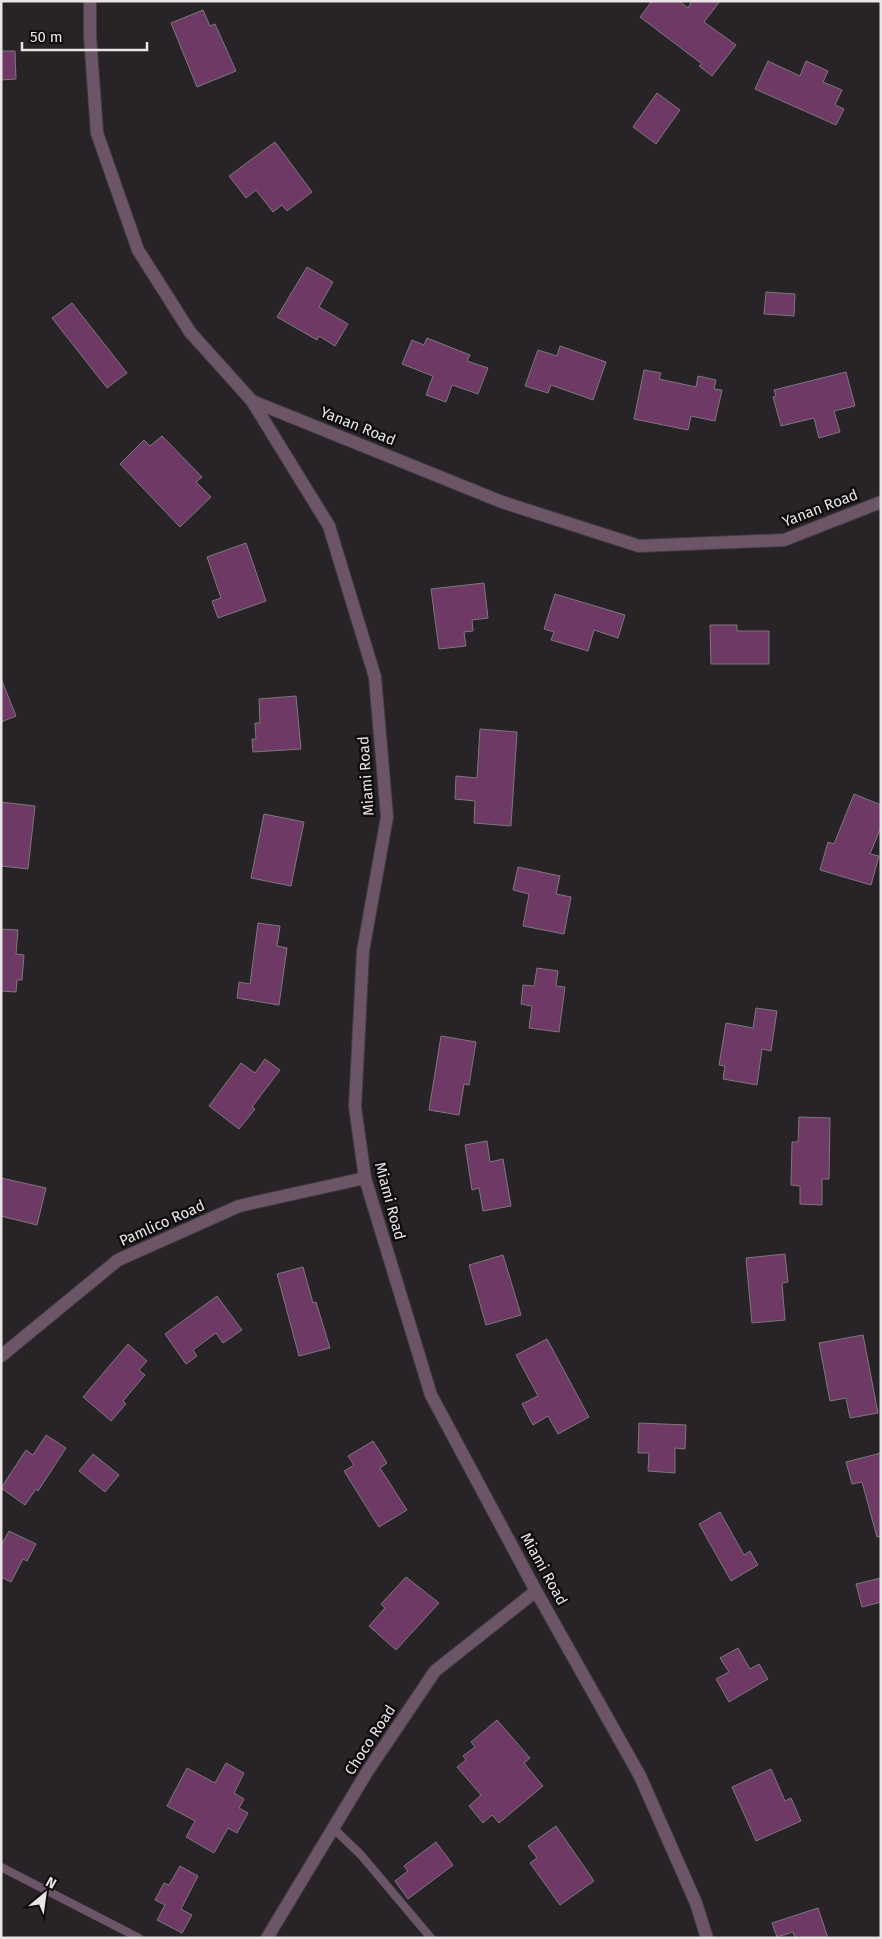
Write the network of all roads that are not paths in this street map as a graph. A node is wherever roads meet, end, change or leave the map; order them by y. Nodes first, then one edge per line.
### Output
1 (90, 1) edge
2 (252, 401) junction
3 (881, 502) edge
4 (365, 1178) junction
5 (1, 1356) edge
6 (536, 1591) junction
7 (333, 1828) junction
8 (1, 1867) edge
9 (139, 1938) edge
10 (267, 1938) edge
11 (431, 1938) edge
12 (707, 1938) edge

1 - 2 street, Yanan Road
2 - 3 street, Yanan Road
2 - 4 street, Miami Road
4 - 5 street, Pamlico Road
4 - 6 street, Miami Road
6 - 7 street, Choco Road
6 - 12 street, Miami Road
7 - 10 street, Choco Road
7 - 11 lane
8 - 9 lane

